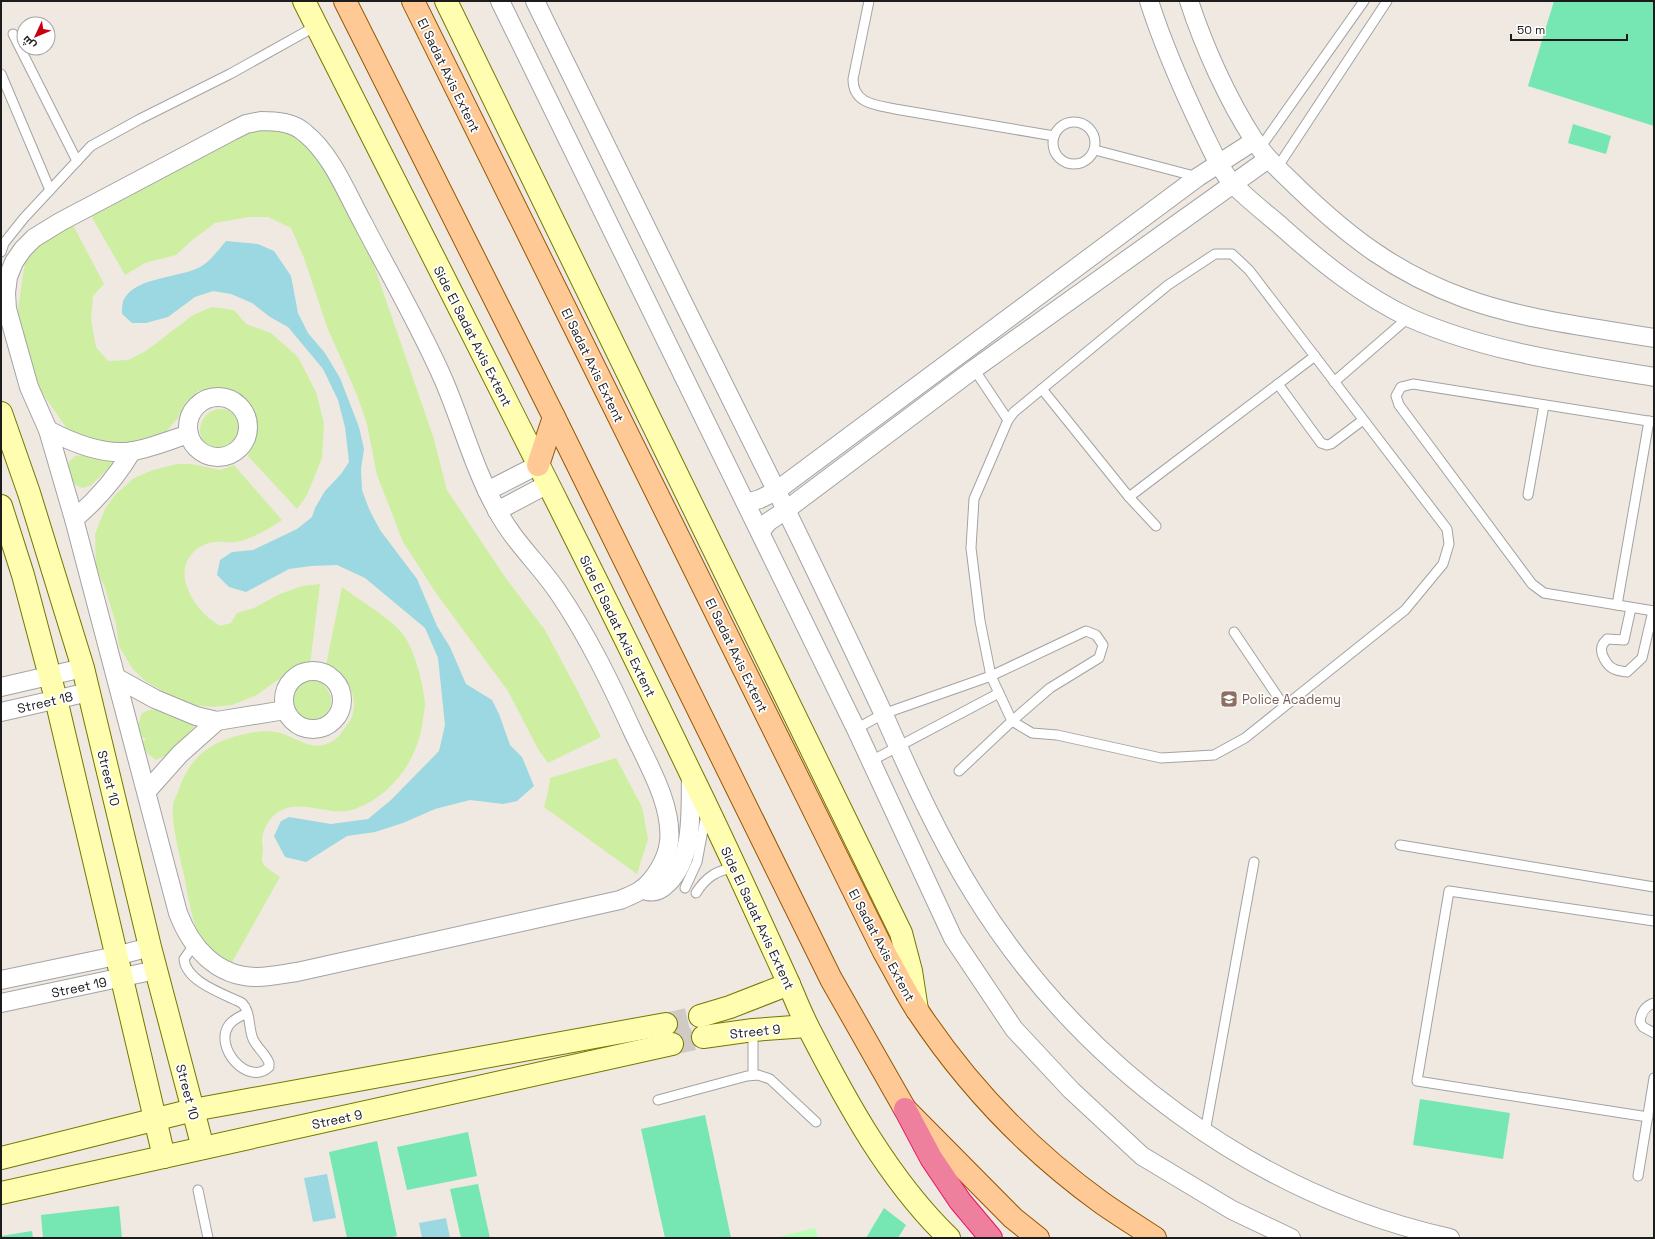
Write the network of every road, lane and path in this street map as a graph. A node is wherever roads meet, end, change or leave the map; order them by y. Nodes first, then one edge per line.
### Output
1 (304, 1) edge
2 (344, 1) edge
3 (413, 1) edge
4 (446, 1) edge
5 (500, 1) edge
6 (535, 1) edge
7 (869, 1) edge
8 (1149, 1) edge
9 (1189, 1) edge
10 (1364, 1) edge
11 (1387, 1) edge
12 (316, 26) junction
13 (13, 34) dead end
14 (1, 74) edge
15 (1054, 136) junction
16 (1094, 150) junction
17 (1265, 154) junction
18 (77, 161) junction
19 (1219, 164) junction
20 (1198, 177) junction
21 (1232, 183) junction
22 (50, 190) junction
23 (1, 252) edge
24 (1410, 317) junction
25 (1654, 338) edge
26 (1315, 356) junction
27 (974, 369) junction
28 (1654, 377) edge
29 (1334, 382) junction
30 (1278, 384) junction
31 (1042, 389) junction
32 (1544, 405) junction
33 (1, 412) edge
34 (554, 417) junction
35 (1008, 420) junction
36 (1363, 420) junction
37 (1652, 421) edge
38 (48, 430) junction
39 (188, 434) dead end
40 (132, 451) junction
41 (538, 465) junction
42 (548, 484) junction
43 (487, 492) junction
44 (776, 492) junction
45 (1528, 495) dead end
46 (1129, 497) junction
47 (746, 503) junction
48 (1, 506) edge
49 (786, 510) junction
50 (497, 511) junction
51 (74, 519) junction
52 (1156, 526) dead end
53 (761, 531) junction
54 (1617, 605) junction
55 (1631, 608) junction
56 (1653, 611) edge
57 (1234, 632) dead end
58 (83, 668) junction
59 (50, 676) junction
60 (991, 676) junction
61 (117, 678) junction
62 (1, 687) edge
63 (88, 692) junction
64 (999, 693) junction
65 (56, 699) junction
66 (1284, 706) junction
67 (285, 710) dead end
68 (1, 712) edge
69 (883, 714) junction
70 (217, 721) junction
71 (1012, 721) junction
72 (856, 728) junction
73 (898, 748) junction
74 (871, 761) junction
75 (959, 771) dead end
76 (691, 774) junction
77 (147, 791) junction
78 (707, 807) junction
79 (1400, 845) dead end
80 (1254, 862) dead end
81 (736, 868) junction
82 (1654, 886) edge
83 (685, 888) dead end
84 (642, 890) junction
85 (696, 893) dead end
86 (1654, 921) edge
87 (194, 945) junction
88 (150, 947) junction
89 (116, 956) junction
90 (156, 970) junction
91 (121, 978) junction
92 (1, 980) edge
93 (789, 984) junction
94 (1654, 1003) edge
95 (1, 1004) edge
96 (917, 1010) junction
97 (247, 1013) junction
98 (807, 1026) junction
99 (753, 1030) junction
100 (1654, 1033) edge
101 (752, 1075) junction
102 (1654, 1078) edge
103 (333, 1085) junction
104 (658, 1100) dead end
105 (905, 1109) junction
106 (193, 1110) junction
107 (1648, 1117) junction
108 (155, 1119) junction
109 (341, 1119) junction
110 (816, 1122) dead end
111 (1205, 1132) junction
112 (203, 1148) junction
113 (164, 1157) junction
114 (1, 1158) edge
115 (1638, 1176) dead end
116 (198, 1190) dead end
117 (1, 1193) edge
118 (208, 1238) edge
119 (949, 1238) edge
120 (991, 1238) edge
121 (1038, 1238) edge
122 (1155, 1238) edge
123 (1291, 1238) edge
124 (1450, 1238) edge

1 - 12 street, Side El Sadat Axis Extent
2 - 34 main road
3 - 96 main road, El Sadat Axis Extent
4 - 96 street
5 - 47 street
6 - 44 street
7 - 15 lane
8 - 19 street
9 - 17 street
10 - 17 lane
11 - 17 lane
12 - 18 lane
12 - 41 street, Side El Sadat Axis Extent
13 - 18 lane
14 - 22 lane
15 - 16 lane
15 - 16 lane
16 - 20 lane
17 - 19 street
17 - 21 street
17 - 25 street
18 - 22 lane
19 - 20 street
19 - 21 street
20 - 44 street
21 - 24 street
21 - 27 street
22 - 23 lane
24 - 28 street
24 - 29 lane
26 - 29 lane
26 - 30 lane
26 - 31 lane
27 - 35 lane
27 - 49 street
29 - 36 lane
30 - 36 lane
30 - 46 lane
31 - 35 lane
31 - 46 lane
32 - 37 lane
32 - 45 lane
32 - 54 lane
33 - 58 street, Street 10
34 - 41 main road
34 - 105 main road
35 - 60 lane
36 - 66 lane
37 - 54 lane
38 - 40 street
38 - 43 street
38 - 51 street
39 - 40 street
40 - 51 street
41 - 42 street, Side El Sadat Axis Extent
41 - 43 street
42 - 50 street
42 - 76 street, Side El Sadat Axis Extent
43 - 50 street
44 - 47 street
44 - 49 street
46 - 52 lane
47 - 53 street
48 - 59 street
49 - 53 street
49 - 69 street
50 - 84 street
51 - 61 street
53 - 72 street
54 - 55 lane
55 - 56 lane
55 - 56 lane
57 - 66 lane
58 - 59 street, Street 18
58 - 63 street, Street 10
59 - 62 street, Street 18
59 - 65 street
60 - 64 lane
60 - 69 lane
60 - 71 lane
61 - 70 street
61 - 77 street
63 - 65 street, Street 18
63 - 88 street, Street 10
64 - 71 lane
64 - 73 lane
65 - 68 street, Street 18
65 - 89 street
66 - 71 lane
67 - 70 street
69 - 72 lane
69 - 73 street
70 - 77 street
71 - 75 lane
72 - 74 street
73 - 74 lane
73 - 111 street
74 - 123 street
76 - 78 street, Side El Sadat Axis Extent
76 - 84 street
77 - 87 street
78 - 81 street, Side El Sadat Axis Extent
78 - 83 lane
79 - 82 lane
80 - 111 lane
81 - 85 lane
81 - 93 street, Side El Sadat Axis Extent
84 - 87 street
86 - 107 lane
87 - 97 lane
88 - 89 street, Street 19
88 - 90 street, Street 10
89 - 91 street
89 - 92 street, Street 19
90 - 91 street, Street 19
90 - 106 street, Street 10
91 - 95 street, Street 19
91 - 108 street
93 - 98 street, Side El Sadat Axis Extent
93 - 99 street, Street 9
94 - 100 lane
96 - 122 main road, El Sadat Axis Extent
97 - 97 lane
98 - 99 street, Street 9
98 - 119 street, Side El Sadat Axis Extent
99 - 101 lane
101 - 104 lane
101 - 110 lane
102 - 107 lane
103 - 106 street, Street 9
103 - 109 street
103 - 109 street, Street 9
105 - 120 highway
105 - 121 main road
106 - 108 street, Street 9
106 - 112 street, Street 10
107 - 115 lane
108 - 113 street
108 - 114 street, Street 9
109 - 112 street, Street 9
111 - 124 street
112 - 113 street, Street 9
113 - 117 street, Street 9
116 - 118 lane

